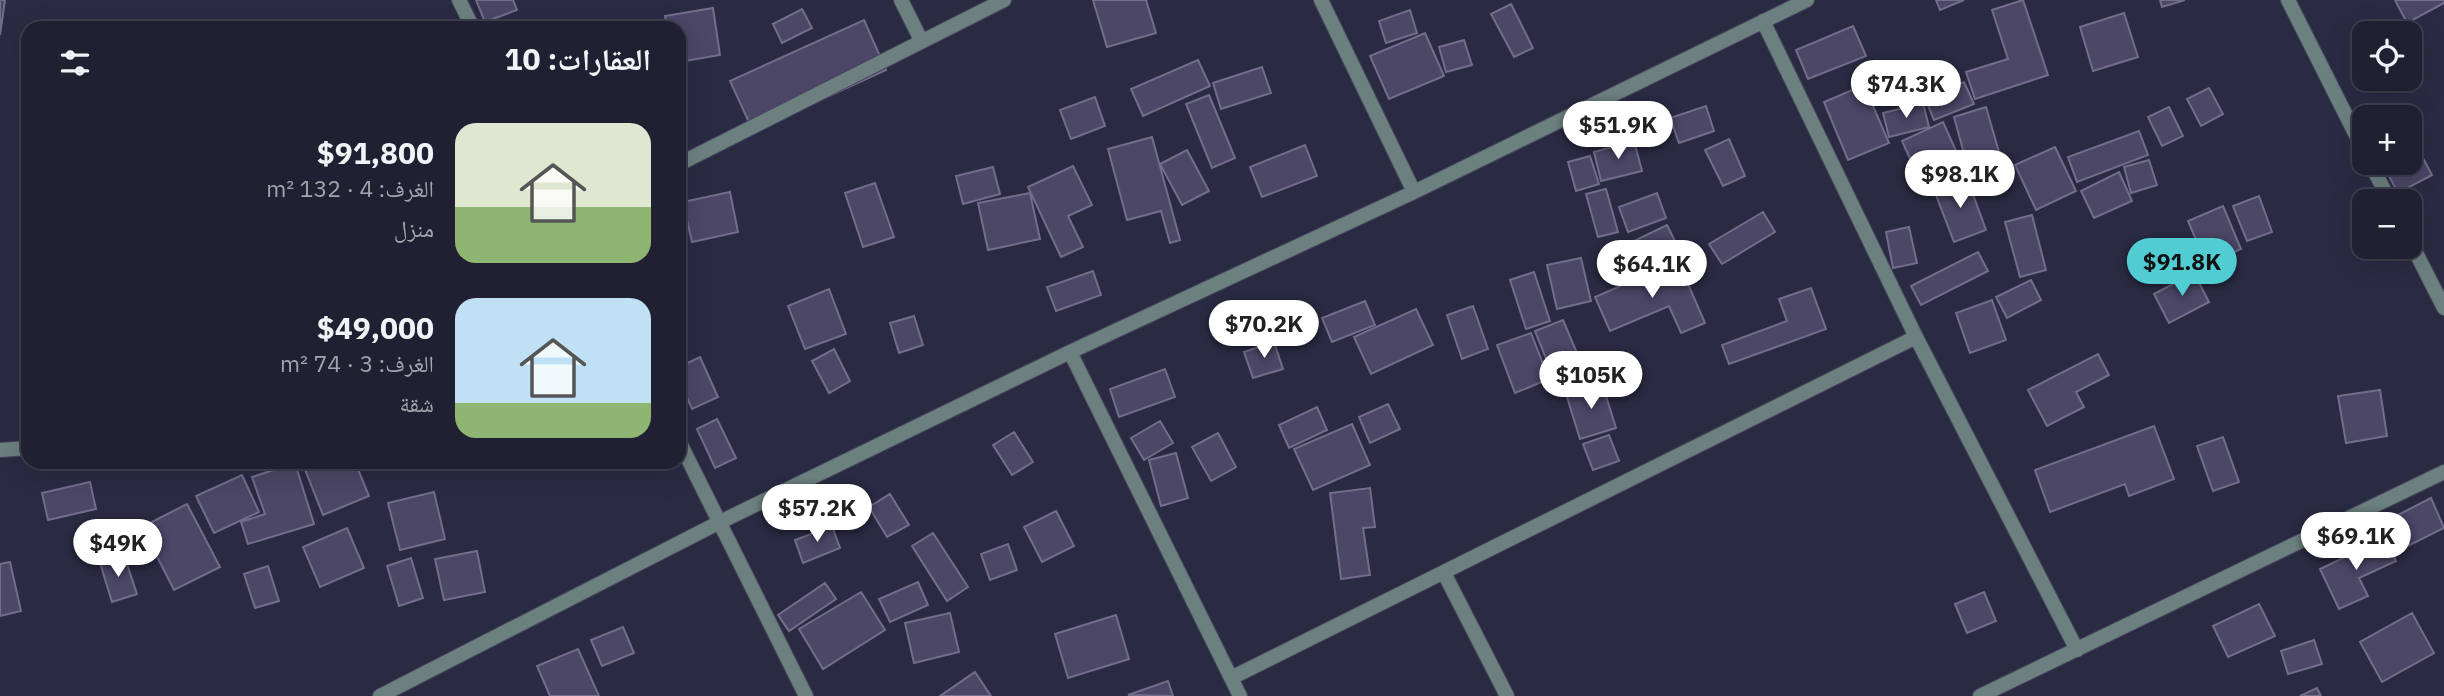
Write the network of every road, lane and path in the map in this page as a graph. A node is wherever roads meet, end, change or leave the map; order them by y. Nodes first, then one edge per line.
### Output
1 (459, 0) edge
2 (901, 0) edge
3 (1004, 0) edge
4 (1321, 0) edge
5 (1807, 0) edge
6 (2288, 0) edge
7 (470, 21) edge
8 (1763, 21) junction
9 (921, 40) junction
10 (2352, 127) edge
11 (686, 160) edge
12 (1414, 192) junction
13 (2419, 259) edge
14 (2444, 309) edge
15 (1916, 337) junction
16 (1070, 352) junction
17 (21, 448) edge
18 (0, 450) edge
19 (686, 455) edge
20 (2444, 472) edge
21 (720, 522) junction
22 (1444, 573) junction
23 (2077, 650) junction
24 (1231, 678) junction
25 (380, 696) edge
26 (806, 696) edge
27 (1240, 696) edge
28 (1507, 696) edge
29 (1980, 696) edge

1 - 7 street
2 - 9 street
3 - 9 street
4 - 12 street
5 - 8 street
6 - 10 street
8 - 12 street
8 - 15 street
9 - 11 street
12 - 16 street
13 - 14 street
15 - 22 street
15 - 23 street
16 - 21 street
16 - 24 street
17 - 18 street
19 - 21 street
20 - 23 street
21 - 25 street
21 - 26 street
22 - 24 street
22 - 28 street
23 - 29 street
24 - 27 street

